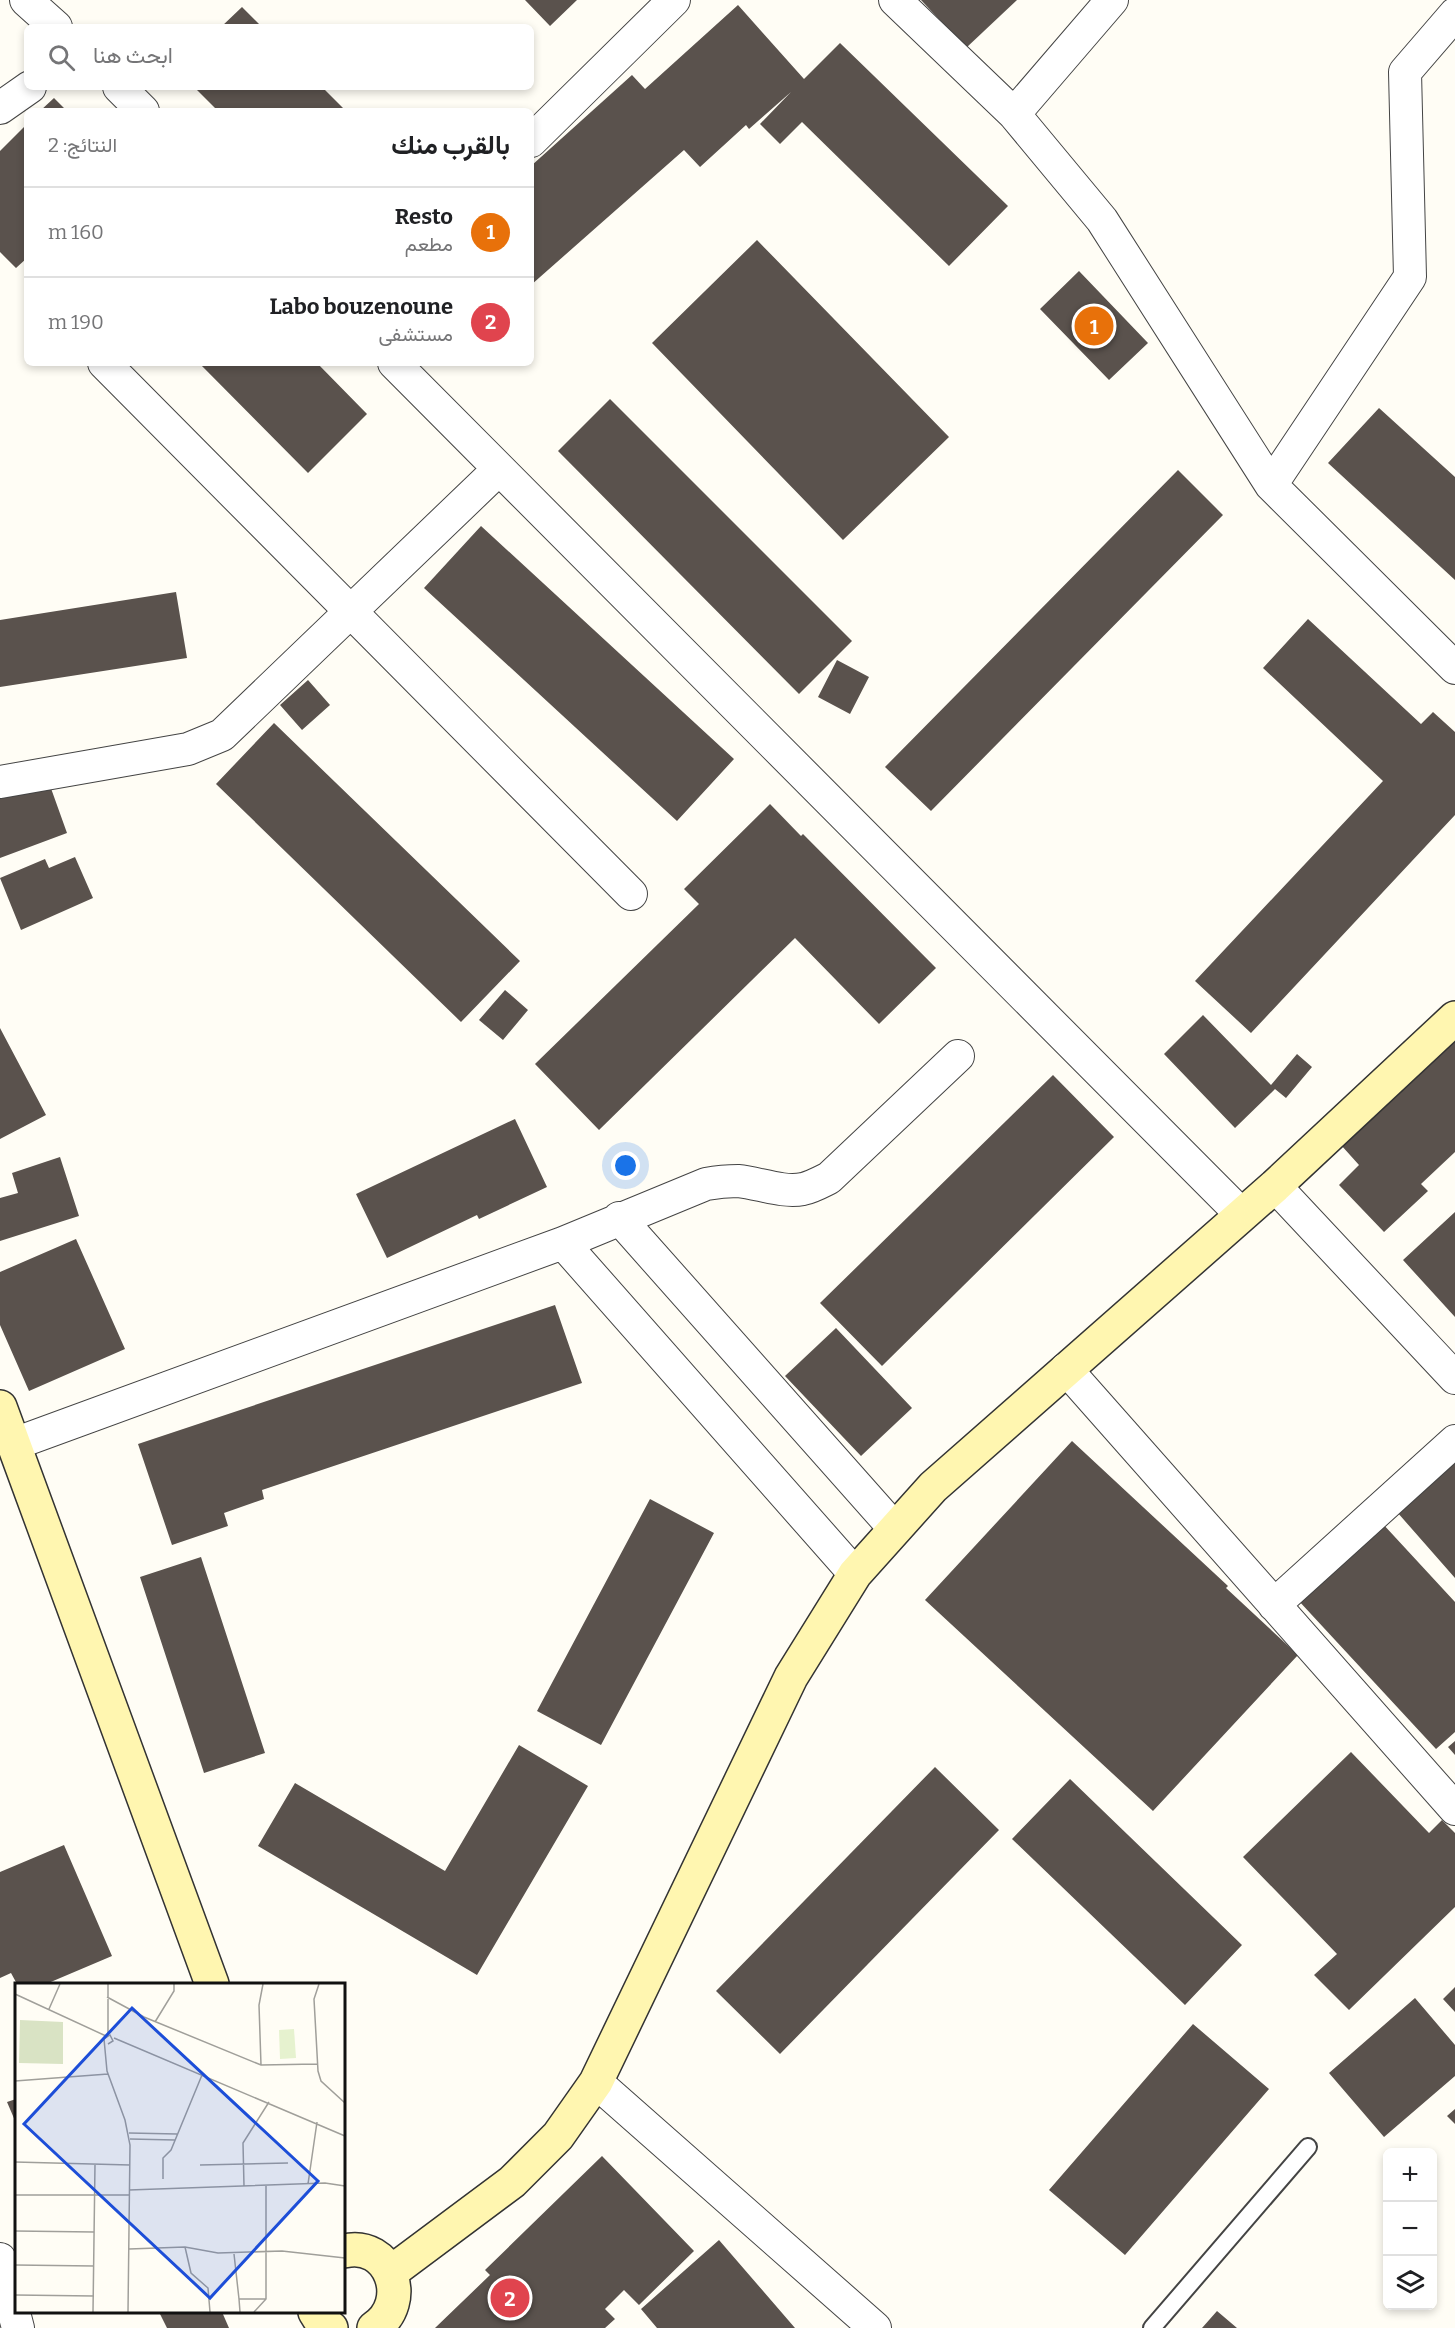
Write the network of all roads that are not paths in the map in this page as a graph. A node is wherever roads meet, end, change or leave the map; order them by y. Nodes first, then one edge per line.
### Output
1 (26, 0) edge
2 (674, 0) edge
3 (895, 0) edge
4 (1112, 0) edge
5 (1455, 14) edge
6 (53, 24) edge
7 (26, 90) edge
8 (122, 90) edge
9 (0, 108) edge
10 (140, 108) edge
11 (1014, 114) junction
12 (534, 138) edge
13 (107, 366) edge
14 (397, 366) edge
15 (499, 469) junction
16 (1271, 485) junction
17 (351, 612) junction
18 (1455, 668) edge
19 (0, 783) edge
20 (631, 894) dead end
21 (1455, 1018) edge
22 (958, 1056) dead end
23 (1275, 1186) junction
24 (1241, 1214) junction
25 (619, 1218) junction
26 (563, 1243) junction
27 (1066, 1369) junction
28 (1455, 1378) edge
29 (0, 1407) edge
30 (1455, 1441) edge
31 (14, 1444) junction
32 (895, 1529) junction
33 (855, 1574) junction
34 (1274, 1605) junction
35 (1455, 1809) edge
36 (212, 1983) edge
37 (596, 2082) junction
38 (1308, 2147) dead end
39 (345, 2251) edge
40 (0, 2259) edge
41 (390, 2273) junction
42 (18, 2328) edge
43 (374, 2328) edge
44 (875, 2328) edge
45 (1152, 2328) edge

1 - 6 street
2 - 12 street
3 - 11 street
4 - 11 street
5 - 16 street
7 - 9 street
8 - 10 street
11 - 16 street
13 - 17 street
14 - 15 street
15 - 17 street
15 - 24 street
16 - 18 street
17 - 19 street
17 - 20 street
21 - 23 street
22 - 25 street
23 - 24 street
23 - 28 street
24 - 27 street
25 - 26 street
25 - 32 street
26 - 31 street
26 - 33 street
27 - 32 street
27 - 34 street
29 - 31 street
30 - 34 street
31 - 36 street
32 - 33 street
33 - 37 street
34 - 35 street
37 - 41 street
37 - 44 street
38 - 45 lane
39 - 41 street
40 - 42 street
41 - 43 street

